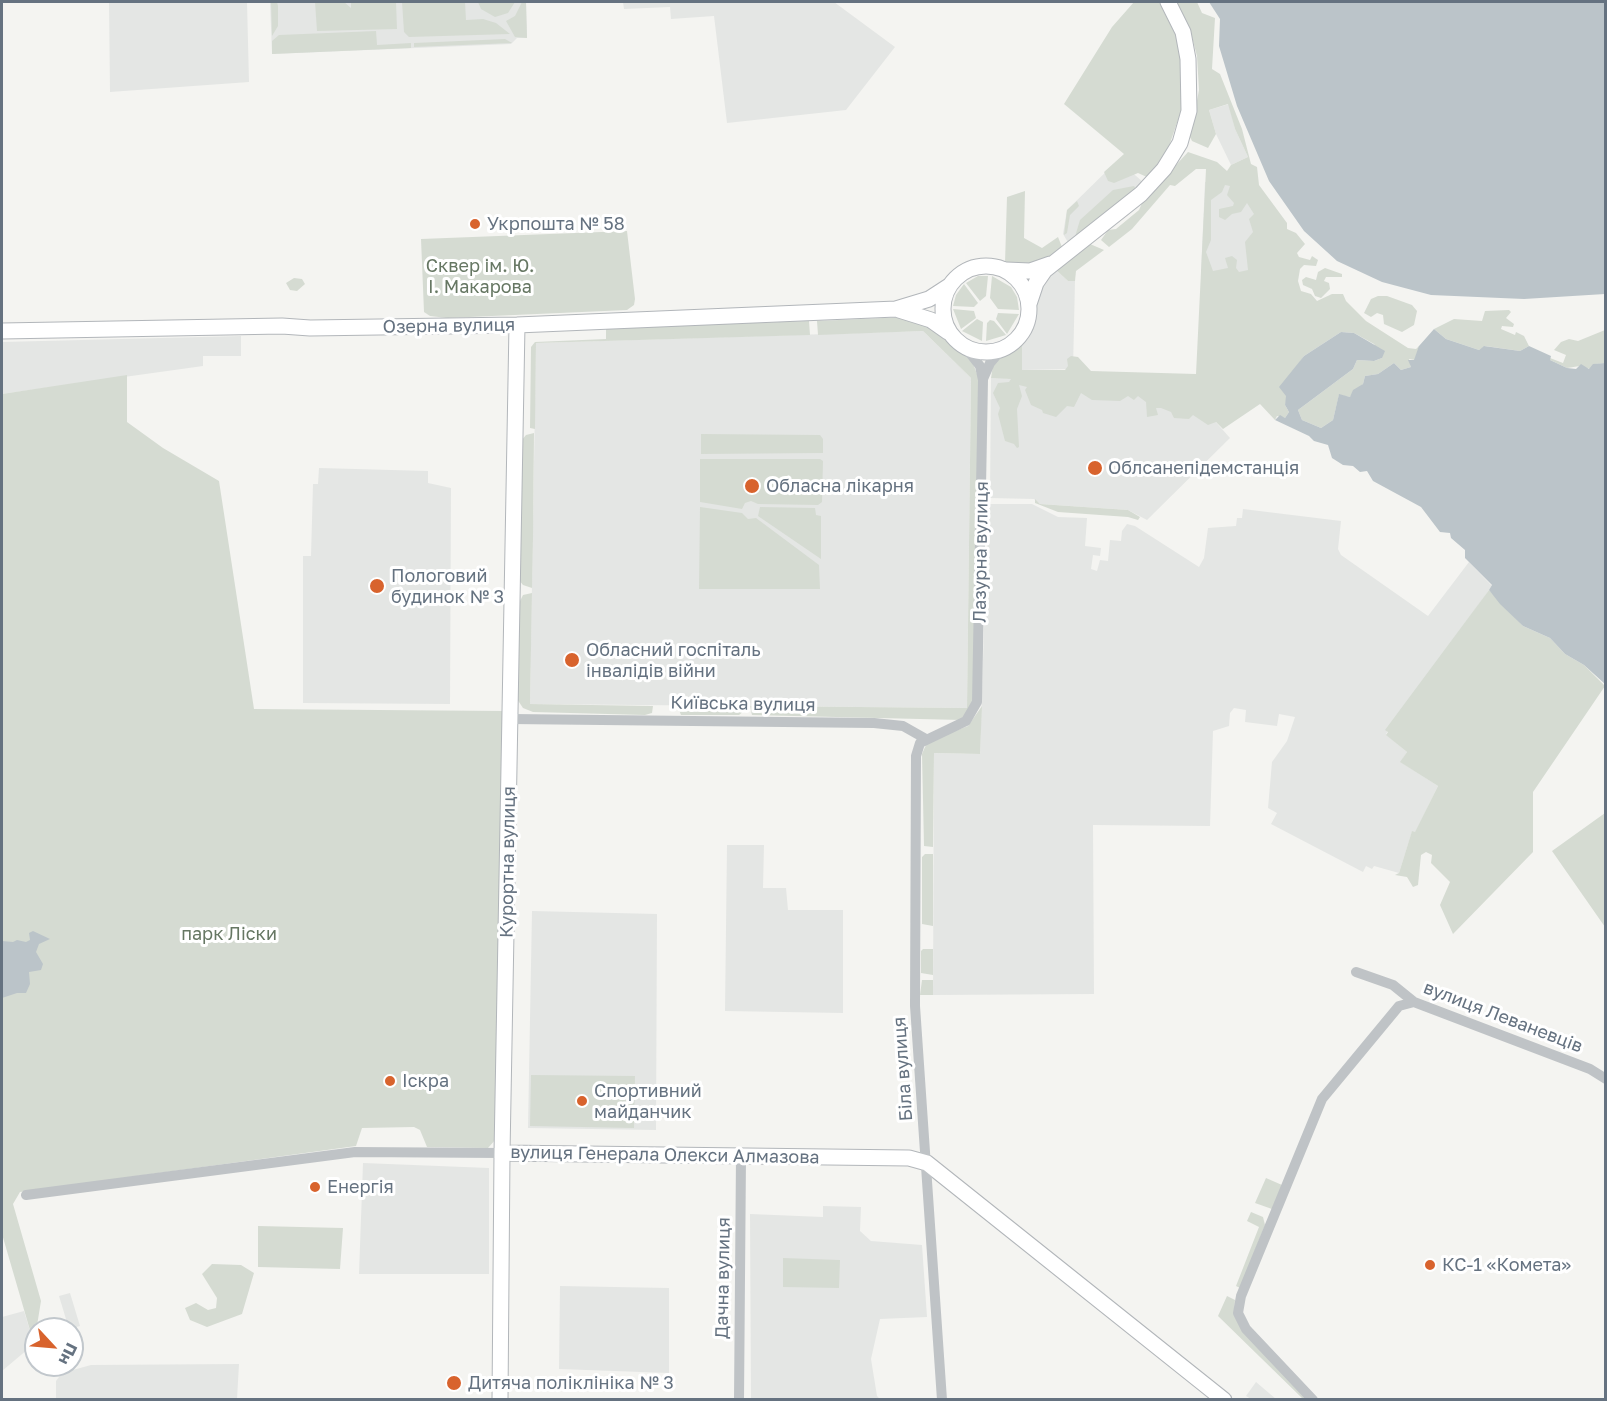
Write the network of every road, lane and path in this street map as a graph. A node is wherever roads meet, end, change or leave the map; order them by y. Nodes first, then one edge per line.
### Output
1 (1168, 2) edge
2 (1053, 263) junction
3 (1006, 270) junction
4 (949, 286) junction
5 (1029, 304) junction
6 (896, 309) junction
7 (517, 325) junction
8 (2, 331) edge
9 (950, 334) junction
10 (966, 348) junction
11 (1002, 349) junction
12 (983, 380) junction
13 (512, 719) junction
14 (926, 739) junction
15 (1356, 972) dead end
16 (1414, 1002) junction
17 (1605, 1079) edge
18 (502, 1153) junction
19 (741, 1156) junction
20 (927, 1163) junction
21 (26, 1195) dead end
22 (500, 1400) edge
23 (739, 1400) edge
24 (942, 1400) edge
25 (1224, 1400) edge
26 (1313, 1400) edge

1 - 2 street
2 - 3 street
2 - 5 street
3 - 4 street
3 - 5 street
4 - 6 street, Озерна вулиця
4 - 9 street
5 - 11 street
6 - 7 street, Озерна вулиця
6 - 9 street, Озерна вулиця
7 - 8 street, Озерна вулиця
7 - 13 street, Курортна вулиця
9 - 10 street
10 - 11 street
10 - 12 street, Лазурна вулиця
11 - 12 street, Лазурна вулиця
12 - 14 street, Лазурна вулиця
13 - 14 street, Київська вулиця
13 - 18 street, Курортна вулиця
14 - 20 street, Біла вулиця
15 - 16 street, вулиця Леваневців
16 - 17 street, вулиця Леваневців
16 - 26 street
18 - 19 street, вулиця Генерала Олекси Алмазова
18 - 21 street, вулиця Генерала Олекси Алмазова
18 - 22 street, Курортна вулиця
19 - 20 street, вулиця Генерала Олекси Алмазова
19 - 23 street, Дачна вулиця
20 - 24 street, Біла вулиця
20 - 25 street, вулиця Генерала Олекси Алмазова

